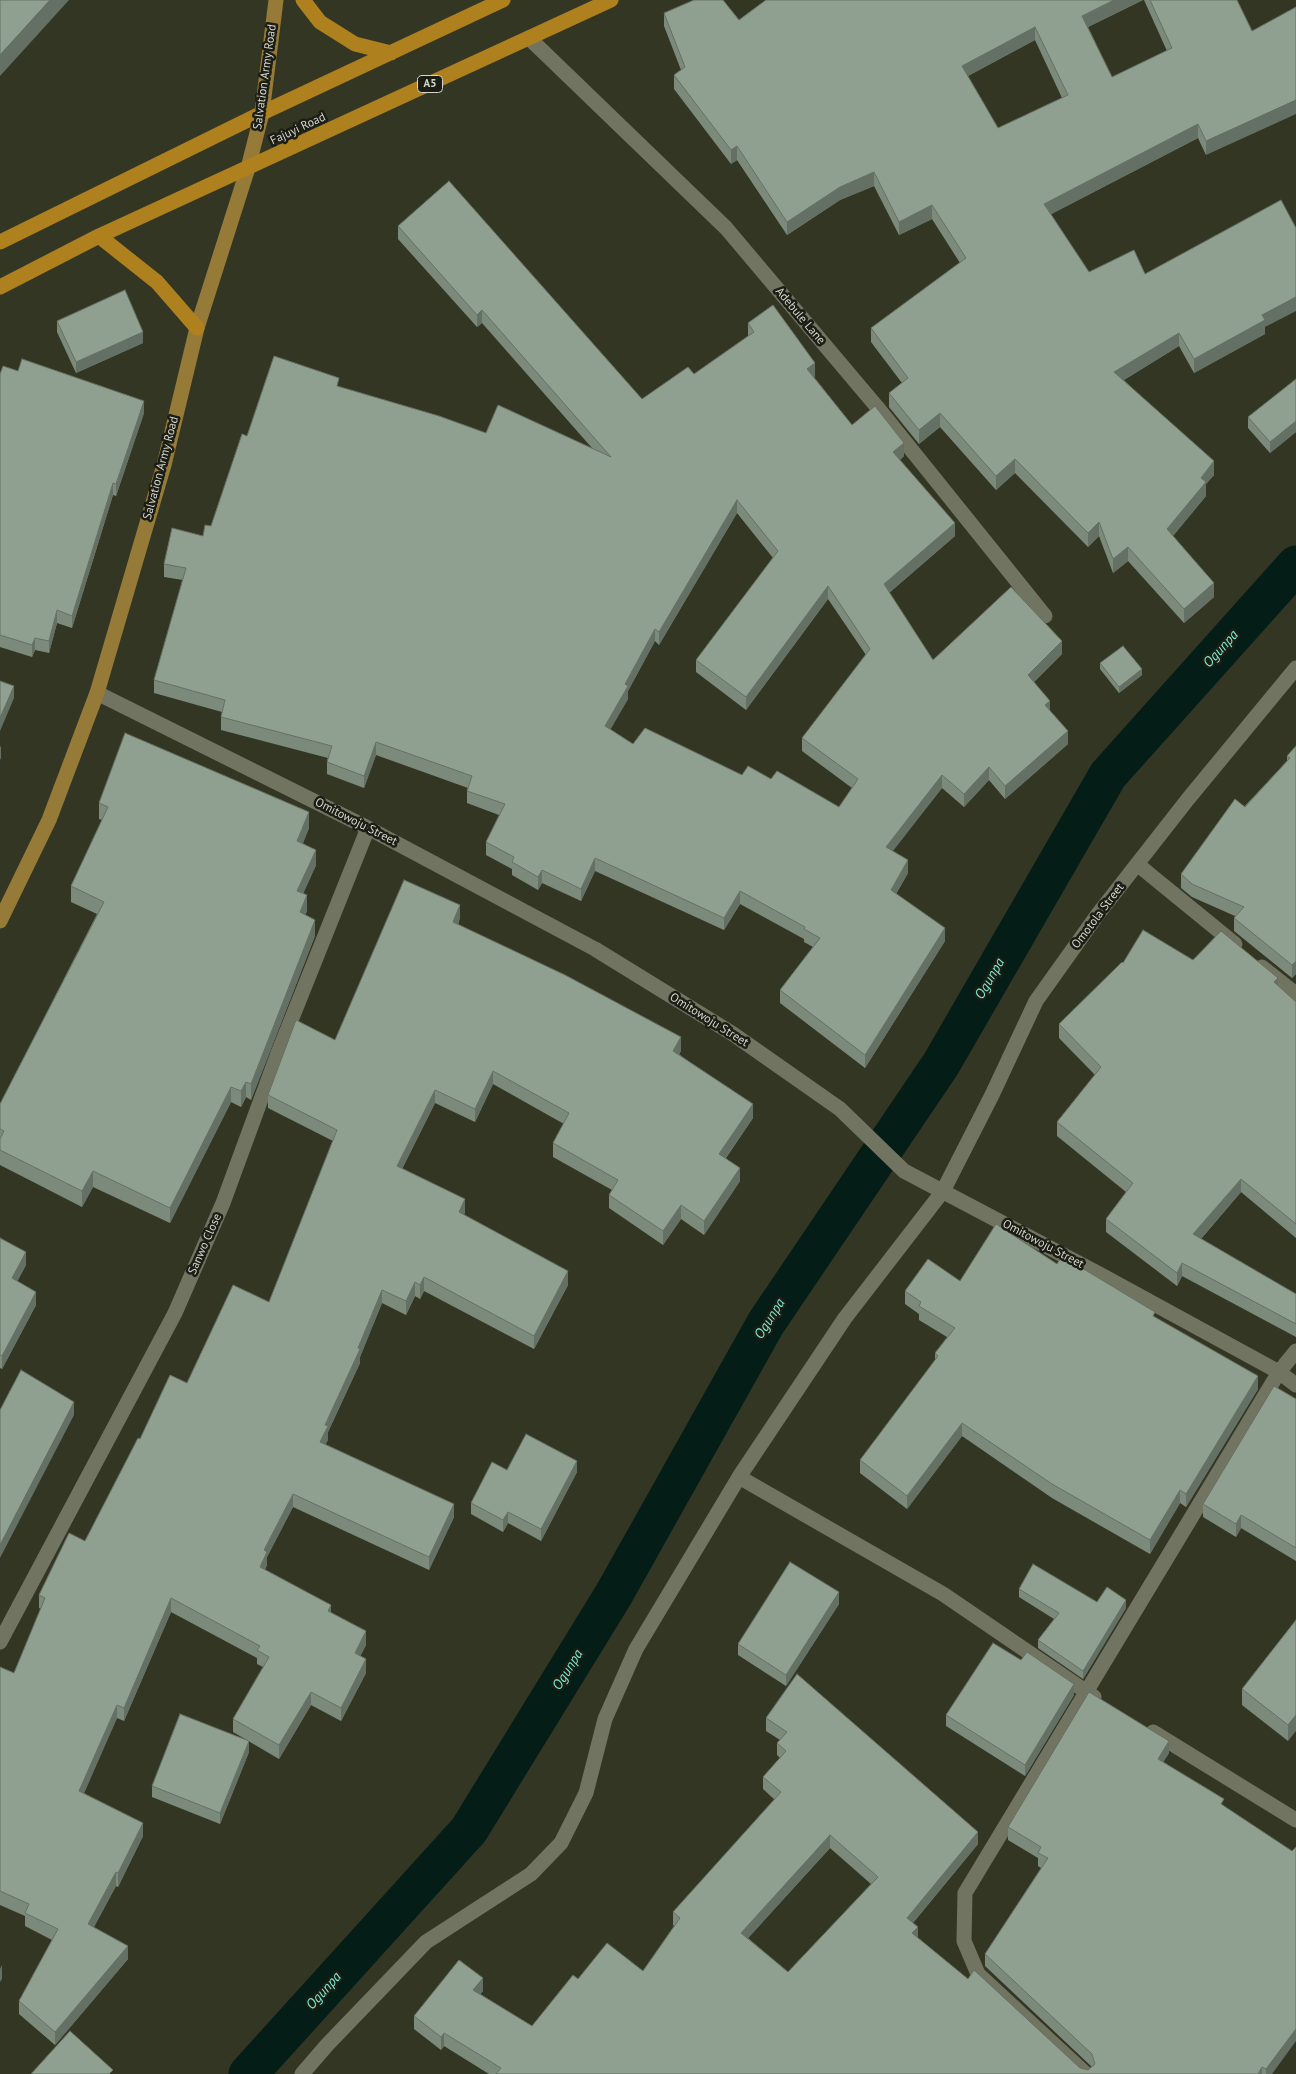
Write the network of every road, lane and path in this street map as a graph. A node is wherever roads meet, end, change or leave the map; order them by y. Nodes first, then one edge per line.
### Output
1 (276, 0) edge
2 (303, 0) edge
3 (503, 0) edge
4 (611, 0) edge
5 (529, 38) junction
6 (391, 53) junction
7 (262, 113) junction
8 (248, 168) junction
9 (99, 236) junction
10 (0, 242) edge
11 (0, 287) edge
12 (197, 328) junction
13 (1045, 616) dead end
14 (1296, 668) edge
15 (98, 693) junction
16 (368, 828) junction
17 (1137, 864) junction
18 (0, 921) edge
19 (1296, 994) edge
20 (943, 1191) junction
21 (1296, 1350) edge
22 (1279, 1372) junction
23 (1296, 1385) edge
24 (739, 1477) junction
25 (0, 1642) edge
26 (1086, 1692) junction
27 (1111, 1707) edge
28 (1136, 1722) edge
29 (1296, 1820) edge
30 (302, 2074) edge
31 (1086, 2074) edge

1 - 7 main road, Salvation Army Road
2 - 6 highway
3 - 6 highway
4 - 5 highway, Fajuyi Road / A5
5 - 8 highway, Fajuyi Road / A5
5 - 13 street, Adebule Lane
6 - 7 highway
7 - 8 main road, Salvation Army Road
7 - 10 highway
8 - 9 highway, Fajuyi Road / A5
8 - 12 main road, Salvation Army Road
9 - 11 highway, Fajuyi Road / A5
9 - 12 highway
12 - 15 main road, Salvation Army Road
14 - 17 street, Omotola Street
15 - 16 street, Omitowoju Street
15 - 18 main road, Salvation Army Road
16 - 20 street, Omitowoju Street
16 - 25 street, Sanwo Close
17 - 19 street
17 - 20 street, Omotola Street
20 - 22 street, Omitowoju Street
20 - 24 street, Omotola Street
21 - 22 street
22 - 23 street, Omitowoju Street
22 - 26 street
24 - 26 street
24 - 30 street, Omotola Street
26 - 27 street
26 - 31 street
28 - 29 street

